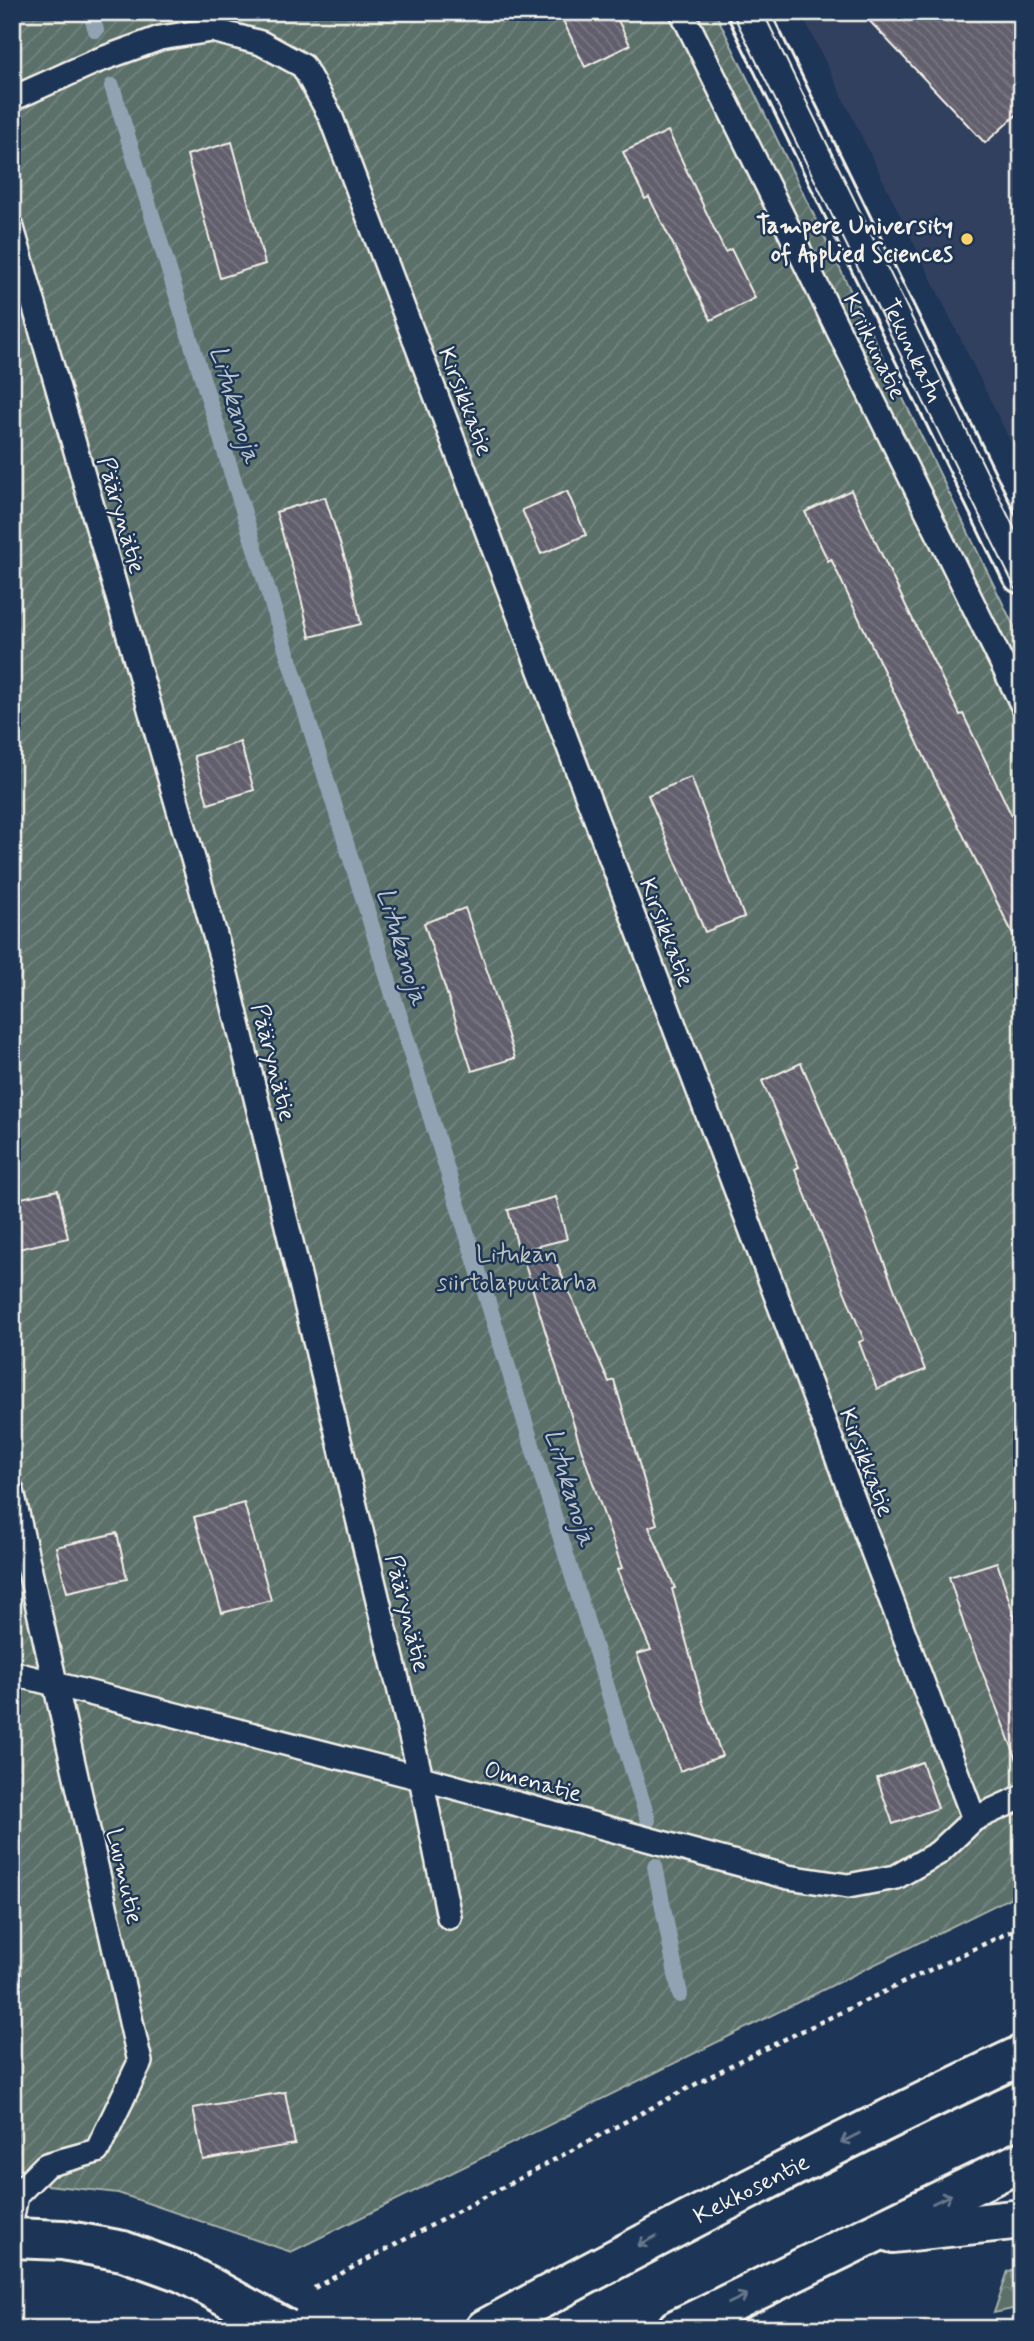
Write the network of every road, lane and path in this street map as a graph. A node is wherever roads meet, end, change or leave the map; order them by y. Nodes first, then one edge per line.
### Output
1 (682, 12) edge
2 (748, 12) edge
3 (12, 99) edge
4 (12, 228) edge
5 (1022, 574) edge
6 (1022, 704) edge
7 (12, 1491) edge
8 (12, 1673) edge
9 (55, 1684) junction
10 (421, 1778) junction
11 (1022, 1797) edge
12 (974, 1819) junction
13 (449, 1917) dead end
14 (1022, 1926) edge
15 (1022, 2040) edge
16 (1022, 2055) edge
17 (911, 2107) junction
18 (1022, 2161) edge
19 (12, 2216) edge
20 (1022, 2220) edge
21 (867, 2235) junction
22 (12, 2238) edge
23 (312, 2289) dead end
24 (286, 2329) edge
25 (485, 2329) edge
26 (677, 2329) edge

1 - 6 lane, Kriikunatie
2 - 5 main road, Tekunkatu
3 - 12 lane, Kirsikkatie
4 - 10 lane, Päärynätie
7 - 9 lane, Luumutie
8 - 9 lane, Omenatie
9 - 10 lane, Omenatie
9 - 19 lane, Luumutie
10 - 12 lane, Omenatie
10 - 13 lane, Päärynätie
11 - 12 lane, Omenatie
14 - 23 path
15 - 17 main road
16 - 17 main road, Kekkosentie
17 -> 25 main road, Kekkosentie
21 -> 18 main road
20 - 21 main road
26 -> 21 main road
22 - 24 main road, bridge

